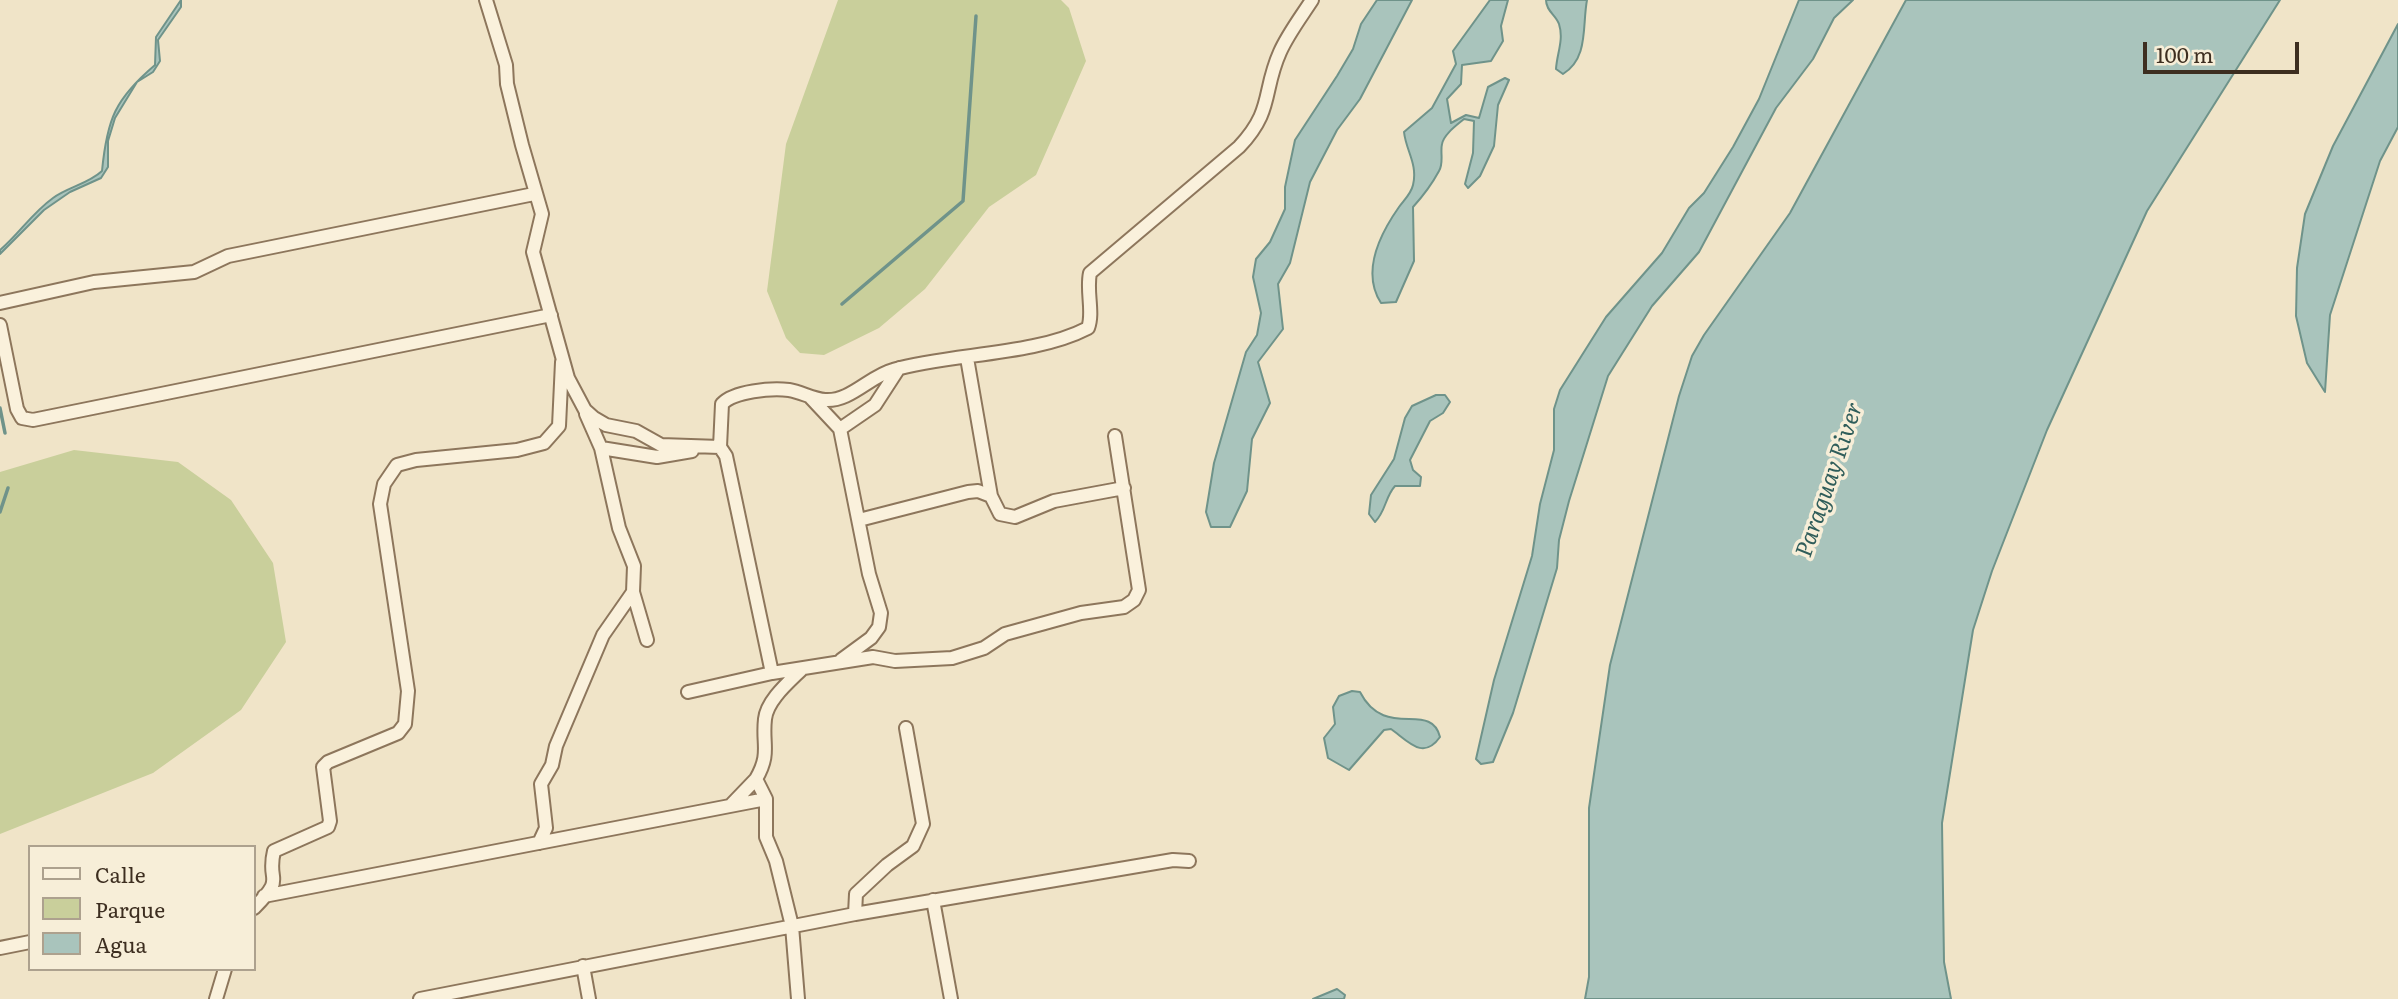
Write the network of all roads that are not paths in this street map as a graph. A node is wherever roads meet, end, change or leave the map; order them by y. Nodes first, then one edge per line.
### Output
1 (486, 0) edge
2 (1312, 0) edge
3 (534, 194) junction
4 (0, 303) edge
5 (551, 315) junction
6 (0, 325) edge
7 (967, 358) junction
8 (562, 362) junction
9 (899, 368) junction
10 (807, 395) junction
11 (585, 411) junction
12 (840, 429) junction
13 (1115, 436) dead end
14 (720, 447) junction
15 (601, 448) junction
16 (1124, 488) junction
17 (991, 496) junction
18 (859, 520) junction
19 (633, 592) junction
20 (648, 640) dead end
21 (831, 666) junction
22 (802, 669) junction
23 (772, 673) junction
24 (688, 692) dead end
25 (906, 728) dead end
26 (756, 779) junction
27 (766, 799) junction
28 (730, 806) junction
29 (539, 844) junction
30 (1189, 861) dead end
31 (269, 895) junction
32 (256, 898) edge
33 (933, 900) junction
34 (256, 906) edge
35 (855, 914) junction
36 (792, 926) junction
37 (28, 942) edge
38 (0, 948) edge
39 (583, 966) junction
40 (224, 971) edge
41 (216, 999) edge
42 (420, 999) edge
43 (589, 999) edge
44 (798, 999) edge
45 (951, 999) edge

1 - 3 street
2 - 7 street
3 - 4 street
3 - 5 street
5 - 6 street
5 - 8 street
7 - 9 street
7 - 17 street
8 - 11 street
8 - 31 street
9 - 10 street
9 - 12 street
10 - 12 street
10 - 14 street
11 - 14 street
11 - 15 street
12 - 18 street
13 - 16 street
14 - 15 street
14 - 23 street
15 - 19 street
16 - 17 street
16 - 21 street
17 - 18 street
18 - 21 street
19 - 20 street
19 - 29 street
21 - 22 street
22 - 23 street
22 - 26 street
23 - 24 street
25 - 35 street
26 - 27 street
26 - 28 street
27 - 28 street
27 - 36 street
28 - 29 street
29 - 31 street
30 - 33 street
31 - 32 street
31 - 34 street
33 - 35 street
33 - 45 street
35 - 36 street
36 - 39 street
36 - 44 street
37 - 38 street
39 - 42 street
39 - 43 street
40 - 41 street

